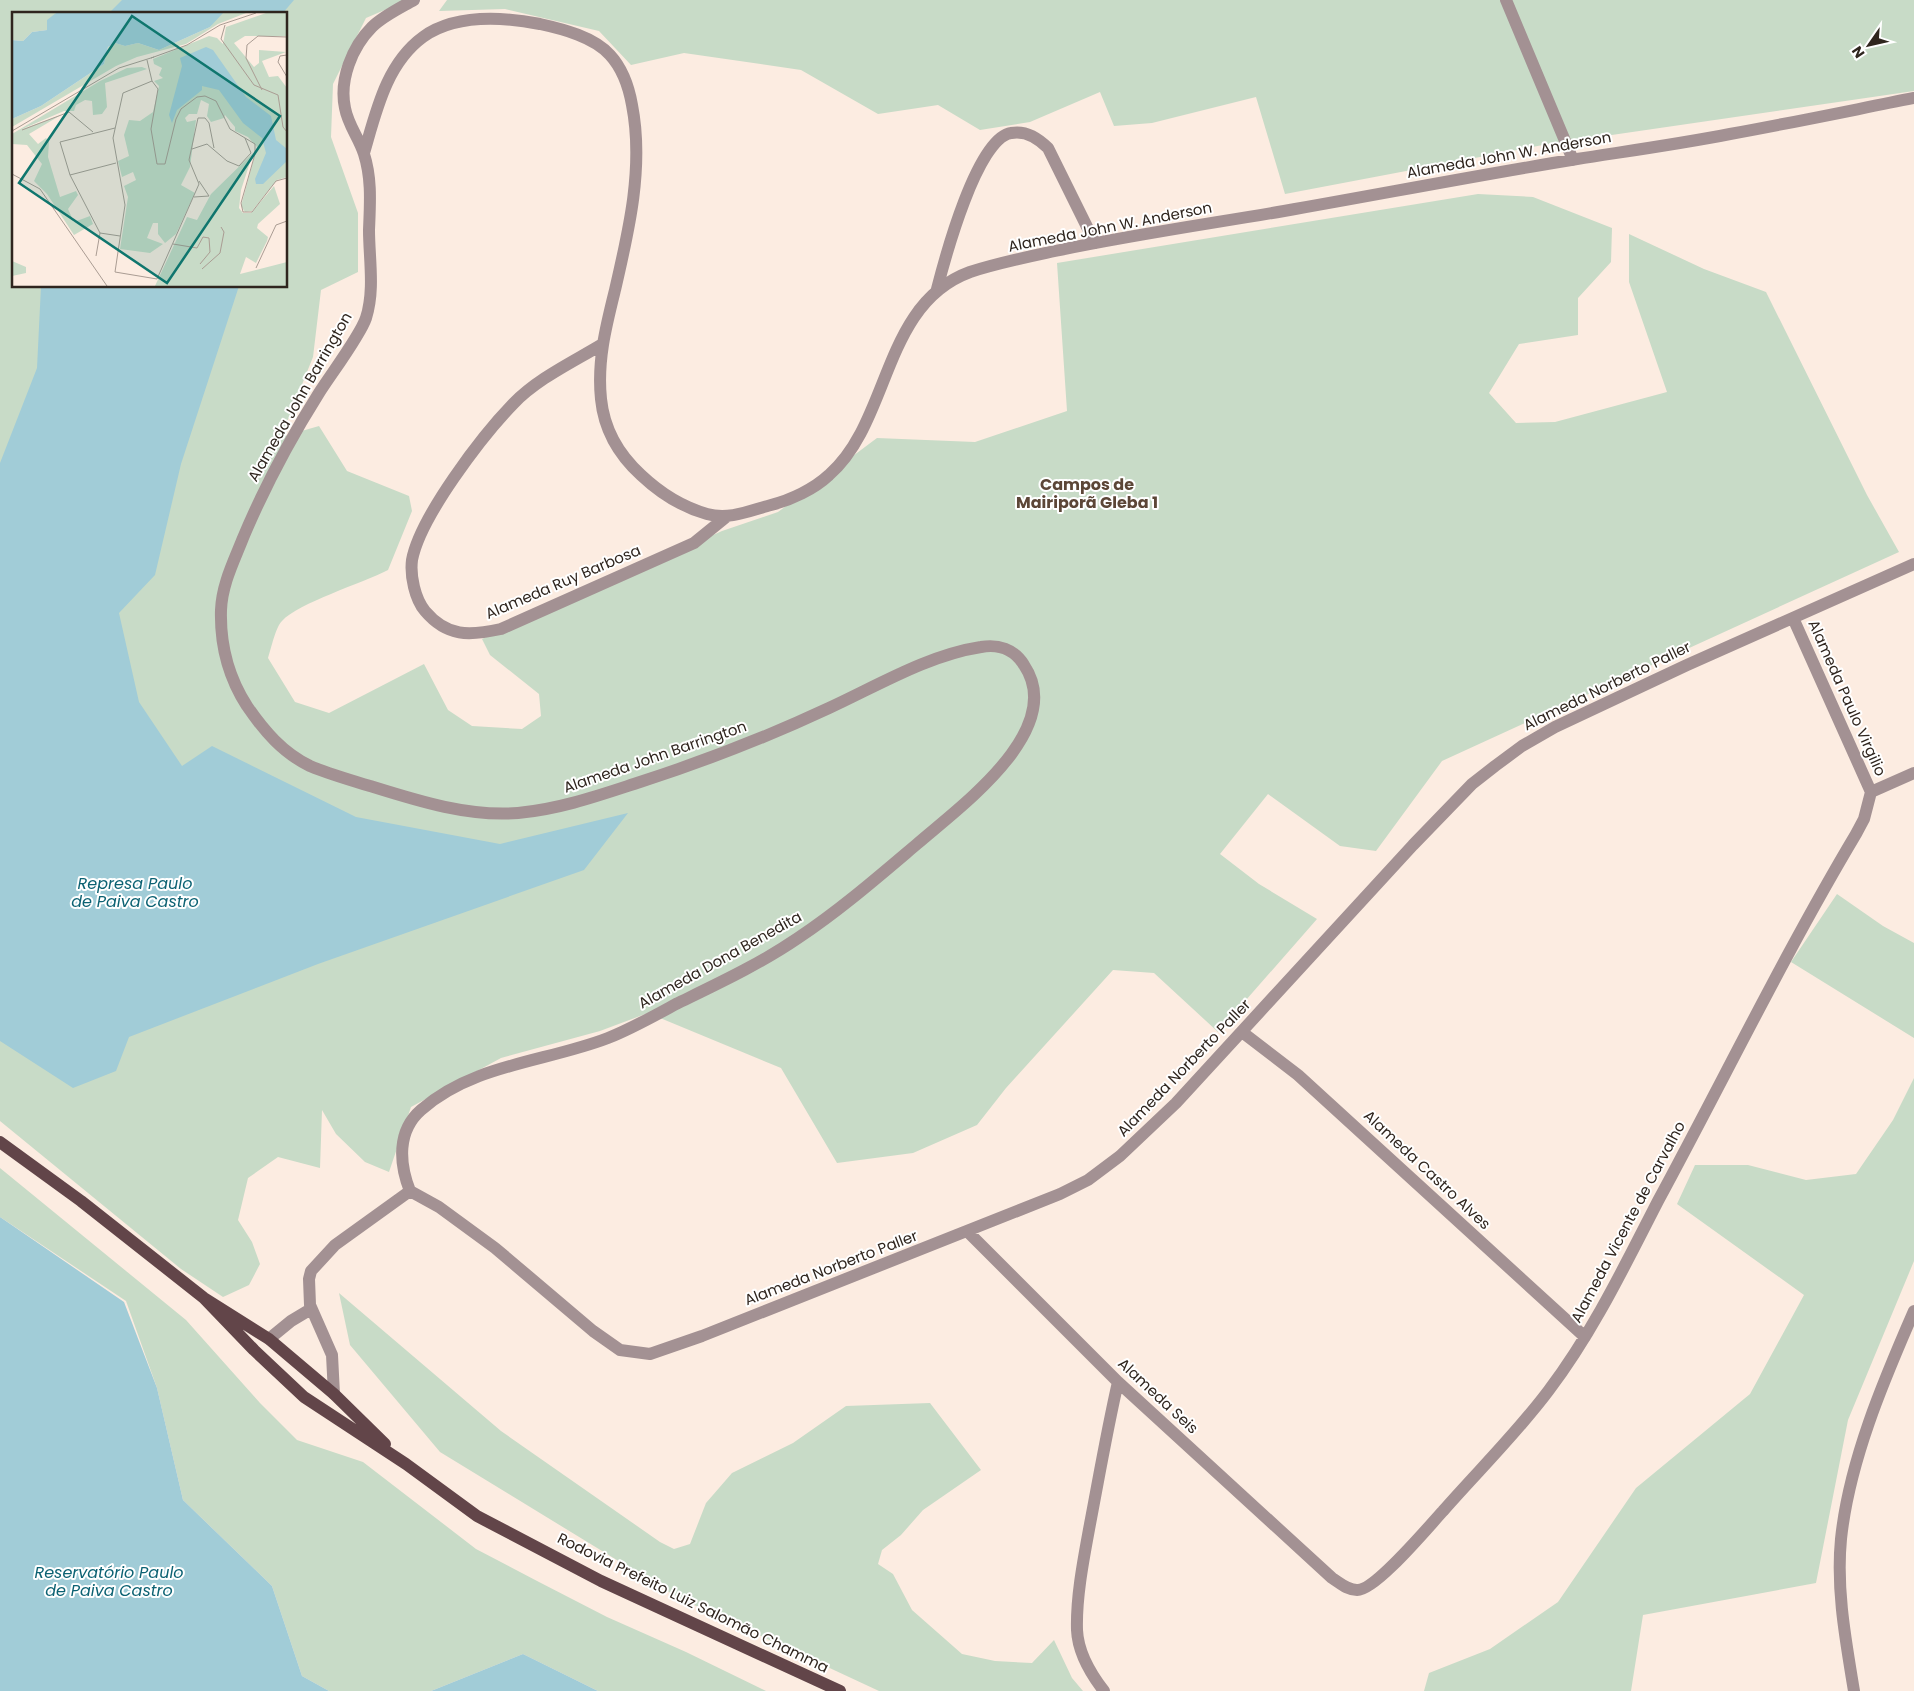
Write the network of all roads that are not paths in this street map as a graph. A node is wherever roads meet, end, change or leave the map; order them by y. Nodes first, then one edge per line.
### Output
1 (414, 0) edge
2 (1506, 0) edge
3 (1914, 98) edge
4 (364, 153) junction
5 (1573, 160) junction
6 (1095, 243) junction
7 (937, 289) junction
8 (601, 345) junction
9 (726, 517) junction
10 (1914, 564) edge
11 (1793, 618) junction
12 (1024, 665) joint
13 (1914, 773) edge
14 (1871, 792) junction
15 (1242, 1032) junction
16 (0, 1142) edge
17 (410, 1191) junction
18 (968, 1232) junction
19 (204, 1298) junction
20 (311, 1309) junction
21 (1914, 1312) edge
22 (1585, 1337) junction
23 (269, 1339) junction
24 (1118, 1382) junction
25 (334, 1394) junction
26 (406, 1464) junction
27 (1332, 1578) joint
28 (840, 1691) edge
29 (1104, 1691) edge
30 (1854, 1691) edge

1 - 4 street, Alameda John Barrington
2 - 5 street
3 - 5 street, Alameda John W. Anderson
4 - 8 street, Alameda John W. Anderson
4 - 12 street, Alameda John Barrington
5 - 6 street, Alameda John W. Anderson
6 - 7 street, Alameda John W. Anderson
6 - 7 street
7 - 9 street, Alameda John W. Anderson
8 - 9 street, Alameda John W. Anderson
8 - 9 street, Alameda Ruy Barbosa
10 - 11 street, Alameda Norberto Paller
11 - 14 street, Alameda Paulo Virgilio
11 - 15 street, Alameda Norberto Paller
12 - 17 street, Alameda Dona Benedita
13 - 14 street
14 - 22 street, Alameda Vicente de Carvalho
15 - 18 street, Alameda Norberto Paller
15 - 22 street, Alameda Castro Alves
16 - 19 main road, Rodovia Prefeito Luiz Salomão Chamma
17 - 18 street, Alameda Norberto Paller
17 - 20 street
18 - 24 street, Alameda Seis
19 - 23 main road, Rodovia Prefeito Luiz Salomão Chamma
19 - 26 main road, Rodovia Prefeito Luiz Salomão Chamma
20 - 23 street
20 - 25 street
21 - 30 street
22 - 27 street, Alameda Vicente de Carvalho
23 - 25 main road, Rodovia Prefeito Luiz Salomão Chamma
24 - 27 street, Alameda Seis
24 - 29 street
25 - 26 main road, Rodovia Prefeito Luiz Salomão Chamma
26 - 28 main road, Rodovia Prefeito Luiz Salomão Chamma

